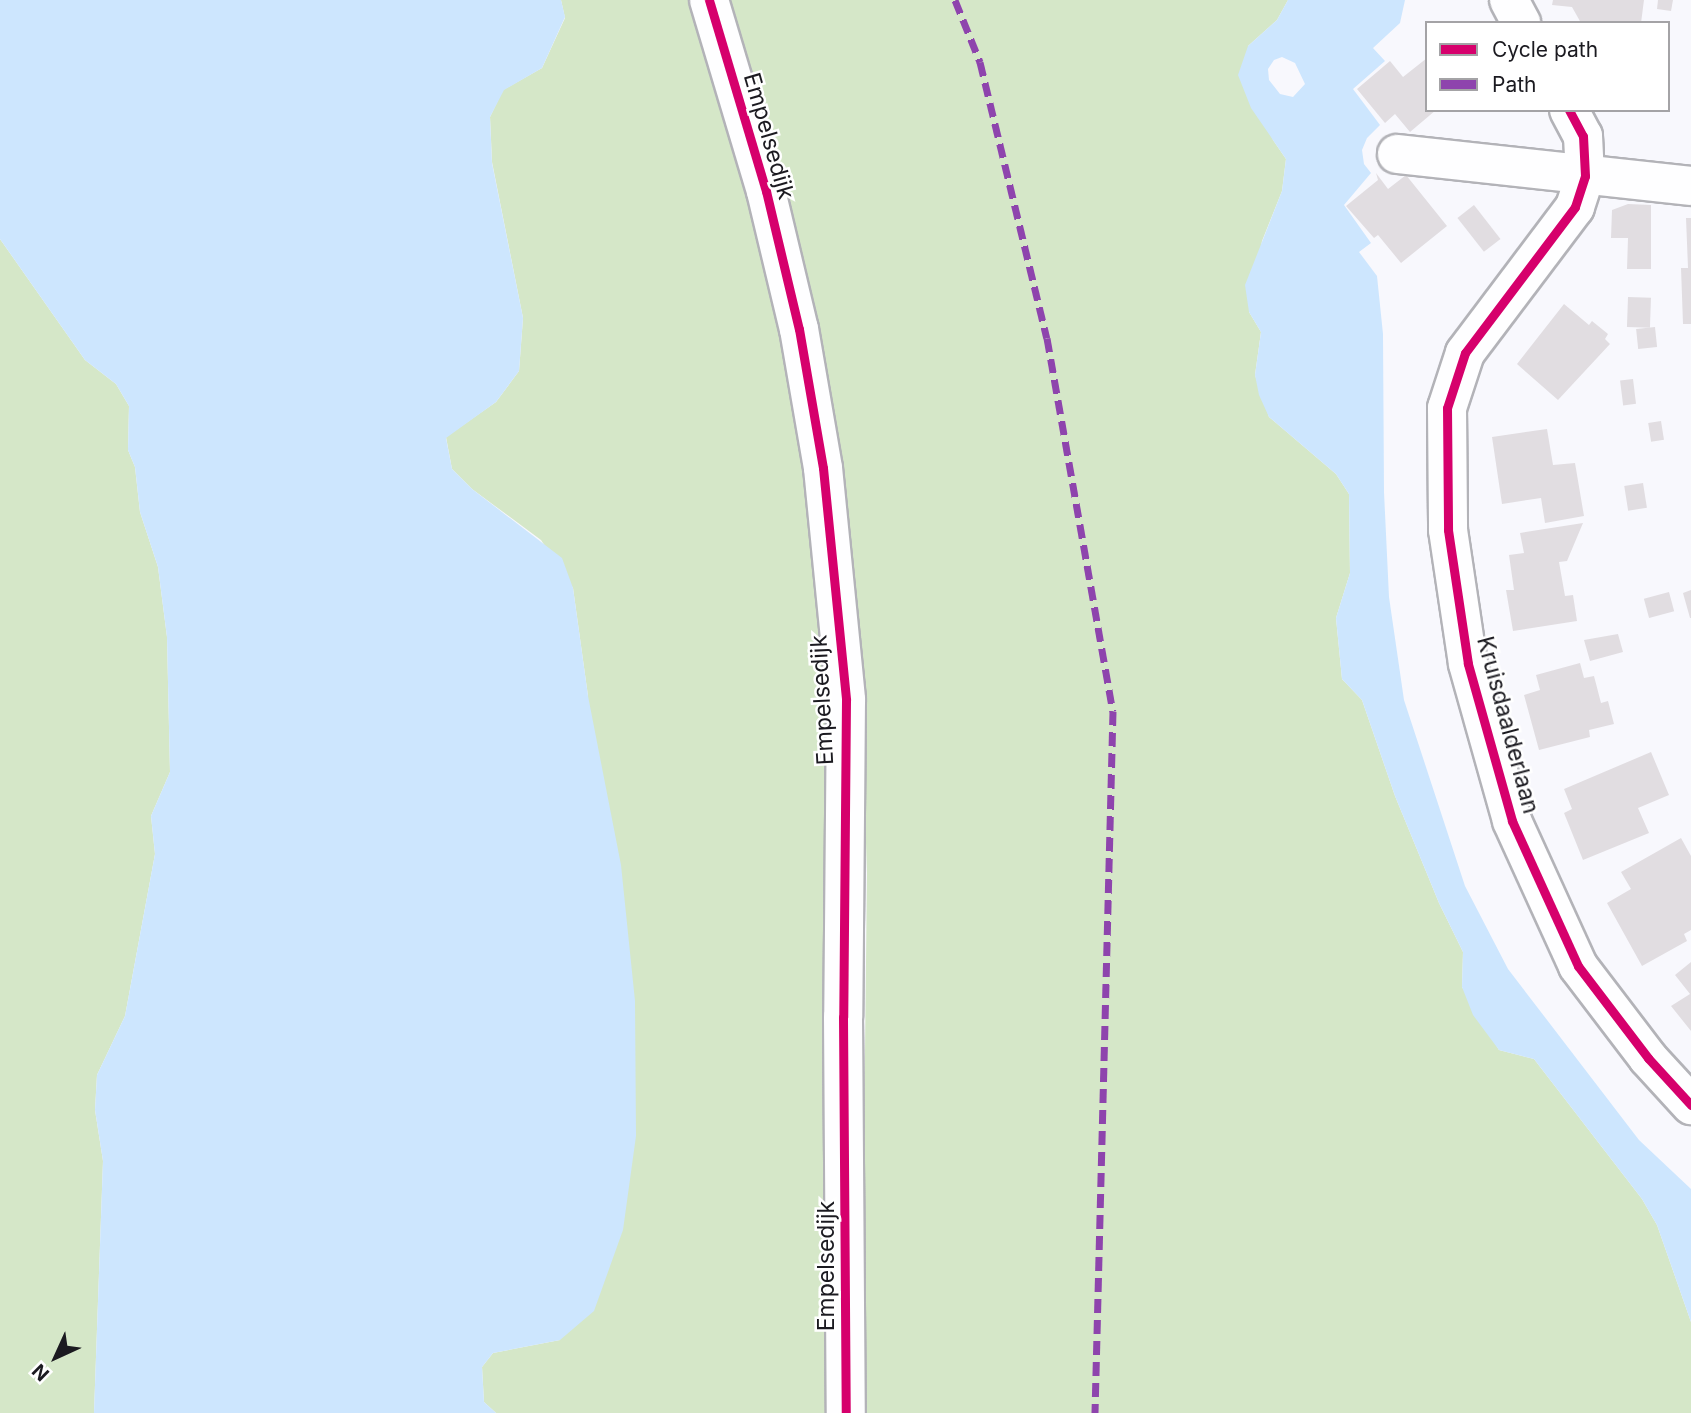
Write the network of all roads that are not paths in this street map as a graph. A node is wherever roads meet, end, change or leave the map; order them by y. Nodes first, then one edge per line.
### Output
1 (709, 0) edge
2 (1508, 0) edge
3 (1520, 21) edge
4 (1570, 112) edge
5 (1397, 154) dead end
6 (1585, 176) junction
7 (1691, 186) edge
8 (1691, 1104) edge
9 (846, 1413) edge

1 - 9 street, Empelsedijk
2 - 3 street
4 - 6 street
5 - 6 street
6 - 7 street
6 - 8 street, Kruisdaalderlaan

